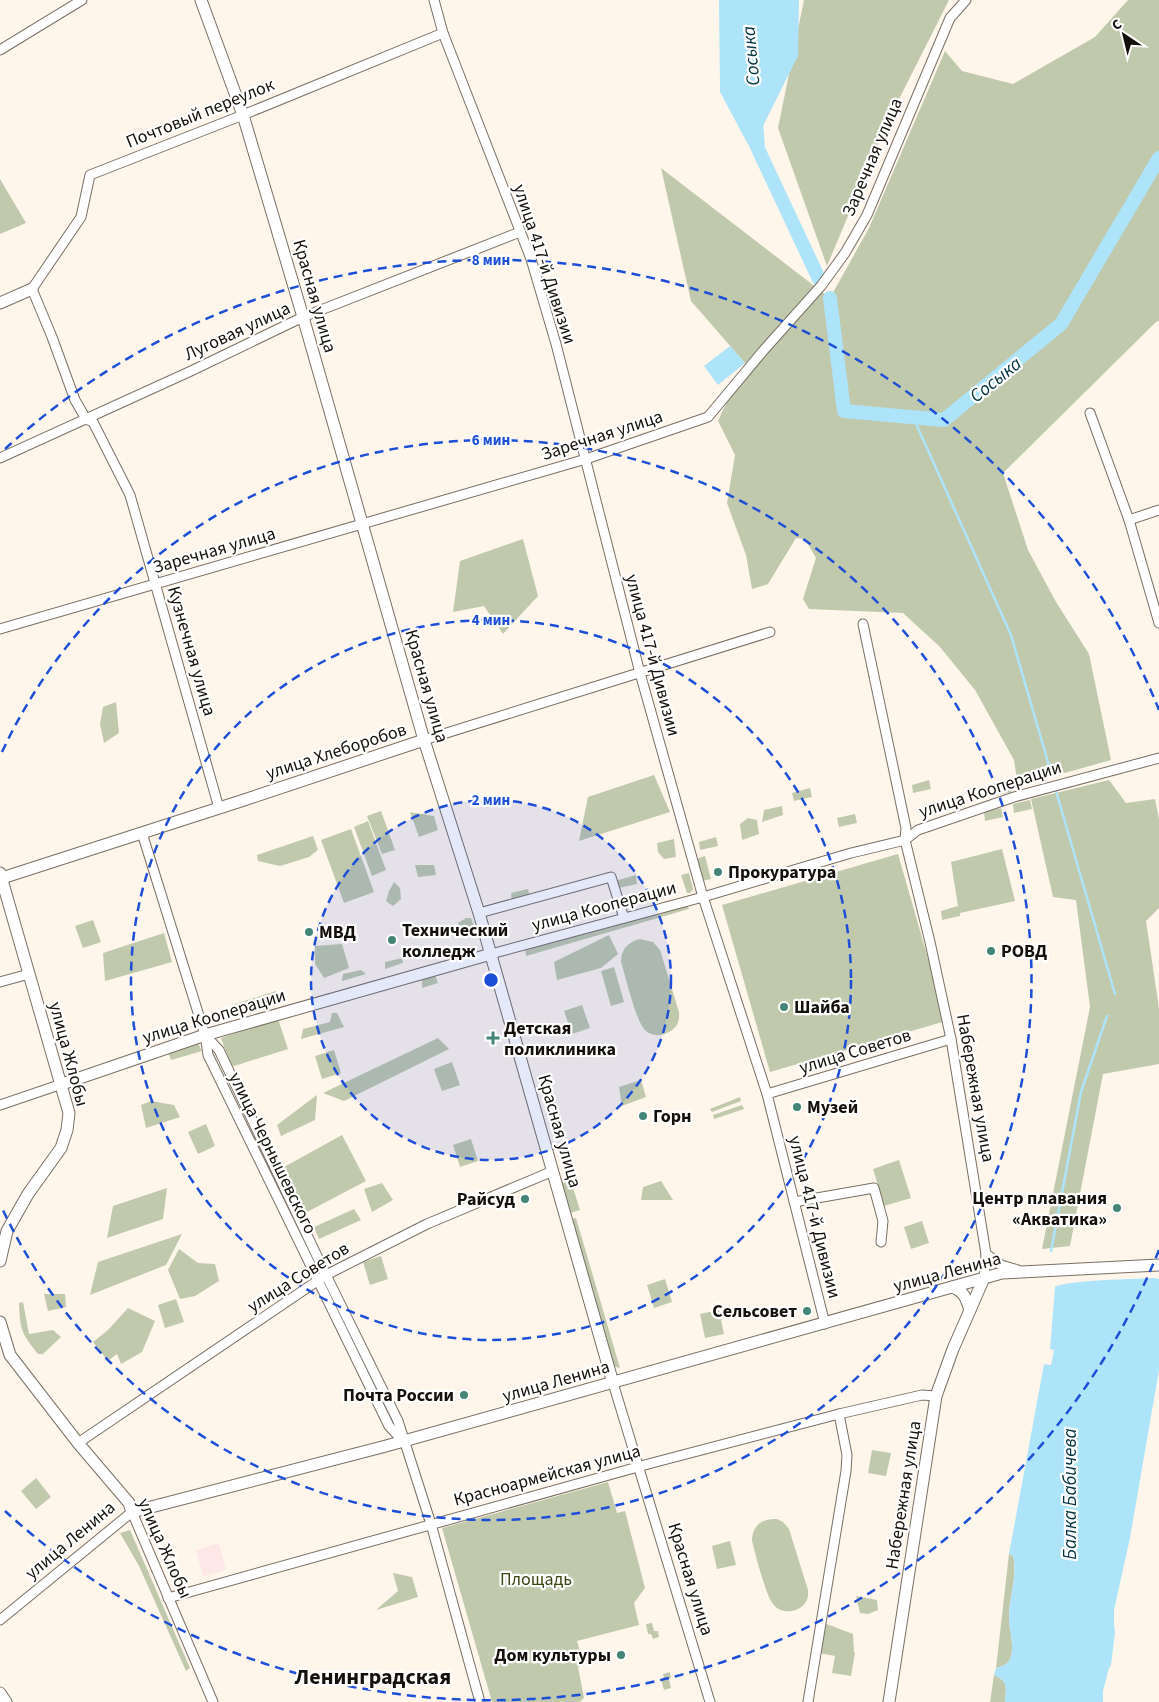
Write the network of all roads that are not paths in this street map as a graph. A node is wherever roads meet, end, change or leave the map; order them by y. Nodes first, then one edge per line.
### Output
1 (82, 0) edge
2 (201, 0) edge
3 (434, 0) edge
4 (966, 0) edge
5 (443, 33) junction
6 (0, 50) edge
7 (243, 114) junction
8 (520, 232) junction
9 (32, 289) junction
10 (0, 303) edge
11 (303, 317) junction
12 (1090, 413) dead end
13 (86, 419) junction
14 (0, 458) edge
15 (586, 459) junction
16 (1159, 510) edge
17 (1128, 520) junction
18 (363, 524) junction
19 (157, 584) junction
20 (1159, 623) edge
21 (863, 624) dead end
22 (0, 629) edge
23 (770, 632) dead end
24 (640, 673) junction
25 (424, 740) junction
26 (1159, 758) edge
27 (220, 808) junction
28 (142, 833) junction
29 (905, 840) junction
30 (0, 876) edge
31 (703, 897) junction
32 (479, 913) junction
33 (624, 918) junction
34 (491, 954) junction
35 (29, 974) junction
36 (0, 982) edge
37 (205, 1035) junction
38 (951, 1039) junction
39 (62, 1084) junction
40 (767, 1094) junction
41 (0, 1105) edge
42 (553, 1171) junction
43 (794, 1202) junction
44 (881, 1242) dead end
45 (986, 1254) junction
46 (0, 1261) edge
47 (1159, 1265) edge
48 (1026, 1272) junction
49 (322, 1278) junction
50 (984, 1278) junction
51 (952, 1287) junction
52 (970, 1310) junction
53 (0, 1322) edge
54 (825, 1324) junction
55 (5, 1358) edge
56 (613, 1383) junction
57 (936, 1396) junction
58 (840, 1414) junction
59 (403, 1442) junction
60 (78, 1443) junction
61 (639, 1467) junction
62 (132, 1512) junction
63 (431, 1524) junction
64 (168, 1598) junction
65 (0, 1620) edge
66 (0, 1693) edge
67 (6, 1702) edge
68 (212, 1702) edge
69 (480, 1702) edge
70 (710, 1702) edge
71 (808, 1702) edge
72 (889, 1702) edge

1 - 6 street
2 - 7 street, Красная улица
3 - 5 street, улица 417-й Дивизии
4 - 15 street, Заречная улица
5 - 7 street, Почтовый переулок
5 - 8 street, улица 417-й Дивизии
7 - 9 street, Почтовый переулок
7 - 11 street, Красная улица
8 - 11 street, Луговая улица
8 - 15 street, улица 417-й Дивизии
9 - 10 street
9 - 13 street, Кузнечная улица
11 - 13 street, Луговая улица
11 - 18 street, Красная улица
12 - 17 street
13 - 14 street, Луговая улица
13 - 19 street, Кузнечная улица
15 - 18 street, Заречная улица
15 - 24 street, улица 417-й Дивизии
16 - 17 street
17 - 20 street
18 - 19 street, Заречная улица
18 - 25 street, Красная улица
19 - 22 street, Заречная улица
19 - 27 street, Кузнечная улица
21 - 29 street, Набережная улица
23 - 24 street, улица Хлеборобов
24 - 25 street, улица Хлеборобов
24 - 31 street, улица 417-й Дивизии
25 - 27 street, улица Хлеборобов
25 - 32 street, Красная улица
26 - 29 street, улица Кооперации
27 - 28 street, улица Хлеборобов
28 - 30 street, улица Хлеборобов
28 - 37 street, улица Чернышевского
29 - 31 street, улица Кооперации
29 - 38 street, Набережная улица
30 - 35 street, улица Жлобы
31 - 33 street, улица Кооперации
31 - 40 street, улица 417-й Дивизии
32 - 33 street
32 - 34 street, Красная улица
33 - 34 street, улица Кооперации
34 - 37 street, улица Кооперации
34 - 42 street, Красная улица
35 - 36 street
35 - 39 street, улица Жлобы
37 - 39 street, улица Кооперации
37 - 49 street, улица Чернышевского
38 - 40 street, улица Советов
38 - 45 street, Набережная улица
39 - 41 street, улица Кооперации
39 - 46 street, улица Жлобы
40 - 43 street, улица 417-й Дивизии
42 - 49 street, улица Советов
42 - 56 street, Красная улица
43 - 44 street
43 - 54 street, улица 417-й Дивизии
45 - 48 street
45 - 50 street, Набережная улица
47 - 48 street, улица Ленина
48 - 50 street, улица Ленина
49 - 59 street, улица Чернышевского
49 - 60 street, улица Советов
50 - 51 street, улица Ленина
50 - 52 street, Набережная улица
51 - 52 street
51 - 54 street, улица Ленина
52 - 57 street, Набережная улица
53 - 55 street, улица Жлобы
54 - 56 street, улица Ленина
55 - 60 street, улица Жлобы
56 - 59 street, улица Ленина
56 - 61 street, Красная улица
57 - 58 street, Красноармейская улица
57 - 72 street, Набережная улица
58 - 61 street, Красноармейская улица
58 - 71 street
59 - 62 street, улица Ленина
59 - 63 street, улица Чернышевского
60 - 62 street, улица Жлобы
61 - 63 street, Красноармейская улица
61 - 70 street, Красная улица
62 - 64 street, улица Жлобы
62 - 65 street, улица Ленина
63 - 64 street, Красноармейская улица
63 - 69 street, улица Чернышевского
64 - 68 street, улица Жлобы
66 - 67 street

